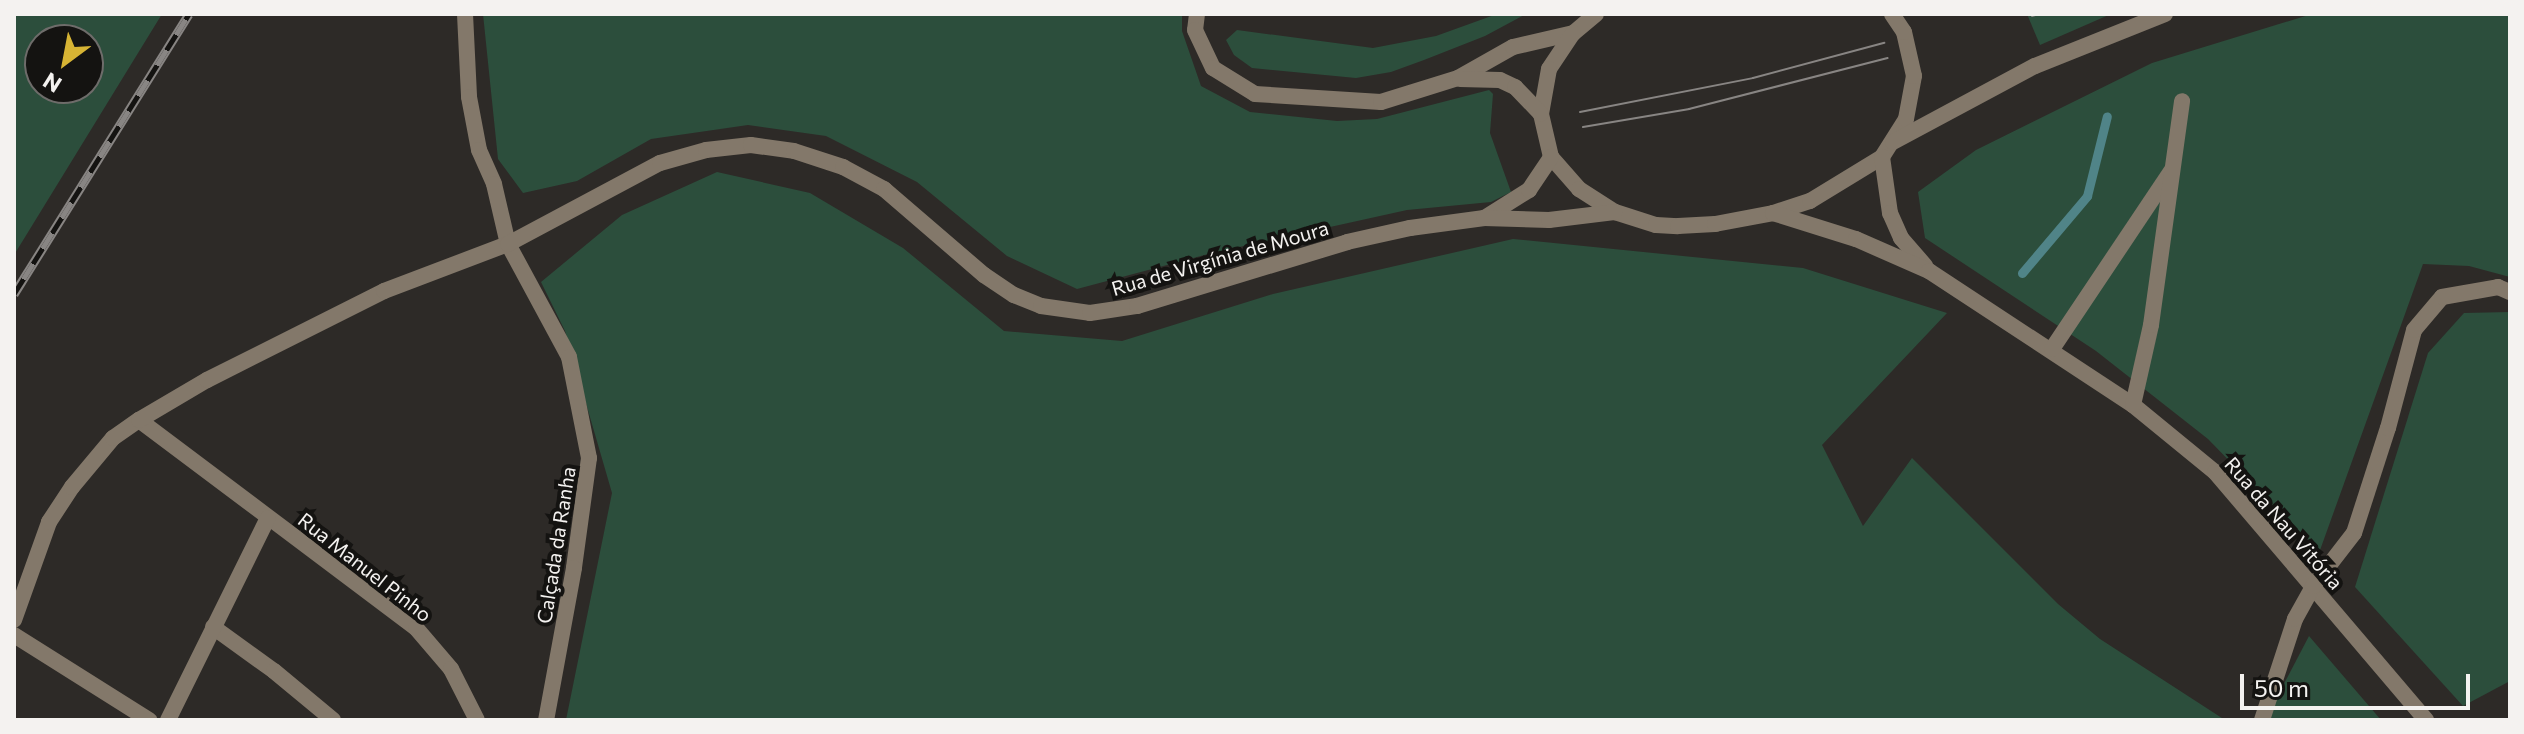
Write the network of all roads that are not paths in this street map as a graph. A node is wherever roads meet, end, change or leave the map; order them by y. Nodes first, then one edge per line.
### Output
1 (465, 14) edge
2 (1197, 14) edge
3 (1596, 14) edge
4 (1892, 14) edge
5 (2165, 14) edge
6 (1573, 33) junction
7 (1458, 78) junction
8 (2182, 101) dead end
9 (1541, 114) junction
10 (1893, 142) junction
11 (1551, 157) junction
12 (1882, 157) junction
13 (2174, 168) junction
14 (1615, 212) junction
15 (1773, 213) junction
16 (1484, 218) junction
17 (508, 244) junction
18 (1929, 271) junction
19 (2510, 292) edge
20 (2052, 349) junction
21 (2133, 405) junction
22 (139, 420) junction
23 (268, 518) junction
24 (2313, 586) junction
25 (14, 620) edge
26 (213, 627) junction
27 (14, 635) edge
28 (149, 720) edge
29 (168, 720) edge
30 (333, 720) edge
31 (477, 720) edge
32 (546, 720) edge
33 (2262, 720) edge
34 (2426, 720) edge

1 - 17 street, Calçada da Ranha
2 - 7 street
3 - 6 street
4 - 10 street
5 - 10 street
6 - 7 street
6 - 9 street
7 - 9 street
8 - 13 street
9 - 11 street
10 - 12 street
11 - 14 street
11 - 16 street, Rua de Virgínia de Moura
12 - 15 street
12 - 18 street, Rua da Nau Vitória
13 - 20 street
13 - 21 street
14 - 15 street
14 - 16 street, Rua de Virgínia de Moura
15 - 18 street, Rua da Nau Vitória
16 - 17 street, Rua de Virgínia de Moura
17 - 22 street, Rua de Virgínia de Moura
17 - 32 street, Calçada da Ranha
18 - 20 street, Rua da Nau Vitória
19 - 24 street
20 - 21 street, Rua da Nau Vitória
21 - 24 street, Rua da Nau Vitória
22 - 23 street
22 - 25 street, Rua de Virgínia de Moura
23 - 26 street, Rua Manuel Pinho
23 - 31 street, Rua Manuel Pinho
24 - 33 street
24 - 34 street, Rua da Nau Vitória
26 - 29 street, Rua Manuel Pinho
26 - 30 street
27 - 28 street

